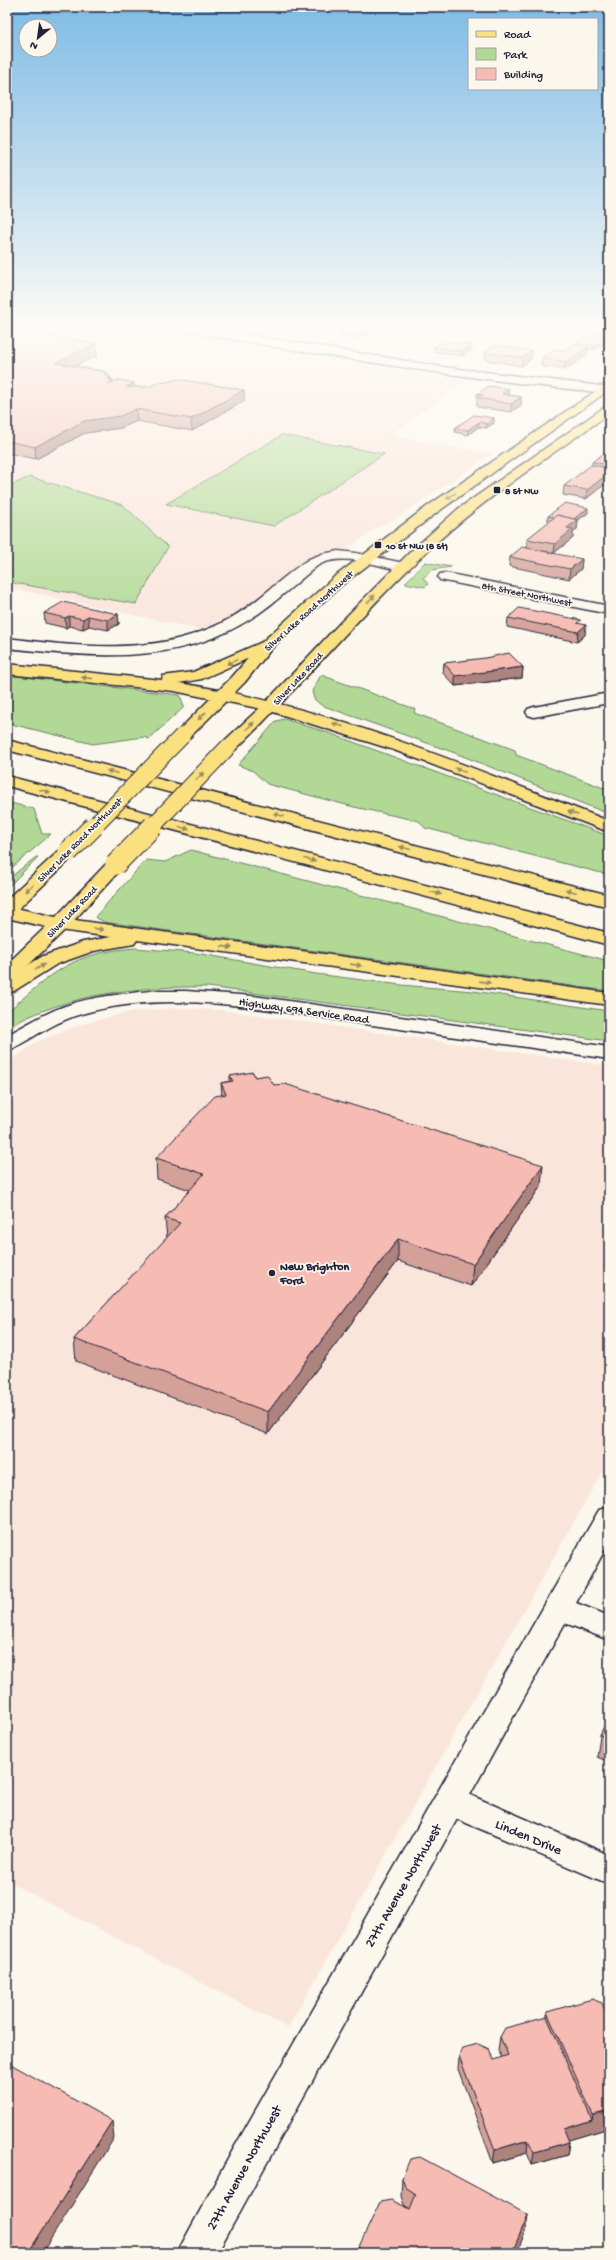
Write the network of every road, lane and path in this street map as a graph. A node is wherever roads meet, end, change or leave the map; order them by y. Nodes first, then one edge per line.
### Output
1 (546, 430) edge
2 (577, 430) edge
3 (365, 560) junction
4 (403, 567) junction
5 (445, 577) dead end
6 (609, 610) edge
7 (7, 643) edge
8 (267, 644) junction
9 (7, 669) edge
10 (114, 680) junction
11 (223, 696) junction
12 (609, 698) edge
13 (271, 706) junction
14 (534, 712) dead end
15 (7, 745) edge
16 (7, 781) edge
17 (609, 827) edge
18 (609, 901) edge
19 (7, 909) edge
20 (7, 912) edge
21 (60, 924) junction
22 (147, 936) junction
23 (609, 939) edge
24 (7, 975) edge
25 (7, 987) edge
26 (609, 999) edge
27 (7, 1044) edge
28 (609, 1053) edge
29 (609, 1517) edge
30 (560, 1609) junction
31 (609, 1628) edge
32 (450, 1801) junction
33 (609, 1870) edge
34 (196, 2253) edge

1 -> 3 main road, Silver Lake Road Northwest
2 - 4 main road, Silver Lake Road
3 - 4 street
3 - 7 street
3 - 8 main road, Silver Lake Road Northwest
13 -> 4 main road, Silver Lake Road
5 - 6 street, 8th Street Northwest
8 -> 10 main road
8 - 11 main road, Silver Lake Road Northwest
10 -> 9 main road
10 - 11 main road
11 - 13 main road
11 -> 19 main road, Silver Lake Road Northwest, bridge
12 - 14 street
17 -> 13 main road
21 -> 13 main road, Silver Lake Road, bridge
18 -> 15 main road
16 -> 23 main road
20 - 21 main road
21 -> 22 main road
21 - 24 main road, Silver Lake Road
25 -> 22 main road
22 -> 26 main road
27 - 28 street, Highway 694 Service Road
29 - 30 street, 27th Avenue Northwest
30 - 31 street
30 - 32 street, 27th Avenue Northwest
32 - 33 street, Linden Drive
32 - 34 street, 27th Avenue Northwest

